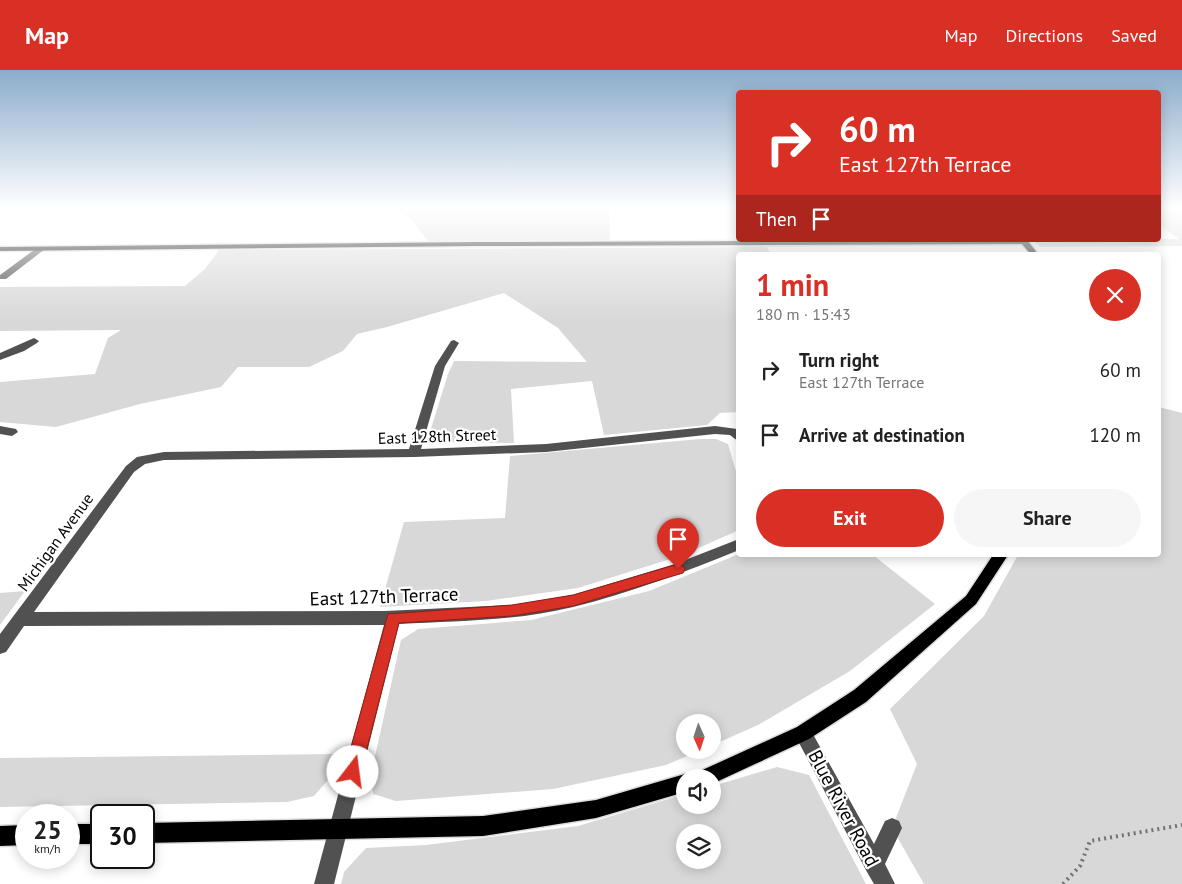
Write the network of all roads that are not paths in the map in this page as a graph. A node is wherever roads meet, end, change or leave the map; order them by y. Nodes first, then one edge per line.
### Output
1 (390, 245) edge
2 (0, 249) edge
3 (41, 249) junction
4 (3, 277) dead end
5 (34, 341) dead end
6 (454, 343) dead end
7 (0, 357) edge
8 (0, 430) edge
9 (12, 432) dead end
10 (736, 435) edge
11 (414, 453) junction
12 (141, 460) joint
13 (736, 545) edge
14 (1000, 557) edge
15 (393, 618) junction
16 (20, 620) junction
17 (0, 647) edge
18 (803, 733) junction
19 (721, 770) edge
20 (676, 786) edge
21 (892, 828) dead end
22 (338, 830) junction
23 (155, 833) edge
24 (15, 835) edge
25 (0, 836) edge
26 (874, 865) junction
27 (324, 884) edge
28 (885, 884) edge

1 - 3 main road
2 - 3 main road
3 - 4 street
5 - 7 street
6 - 11 street
8 - 9 street
10 - 11 street, East 128th Street
11 - 12 street, East 128th Street
12 - 16 street, Michigan Avenue
13 - 15 street, East 127th Terrace
14 - 18 main road
15 - 16 street, East 127th Terrace
15 - 22 street
16 - 17 street, Michigan Avenue
18 - 19 main road
18 - 26 street, Blue River Road
20 - 22 main road
21 - 26 street
22 - 23 main road
22 - 27 street
24 - 25 main road
26 - 28 street, Blue River Road

